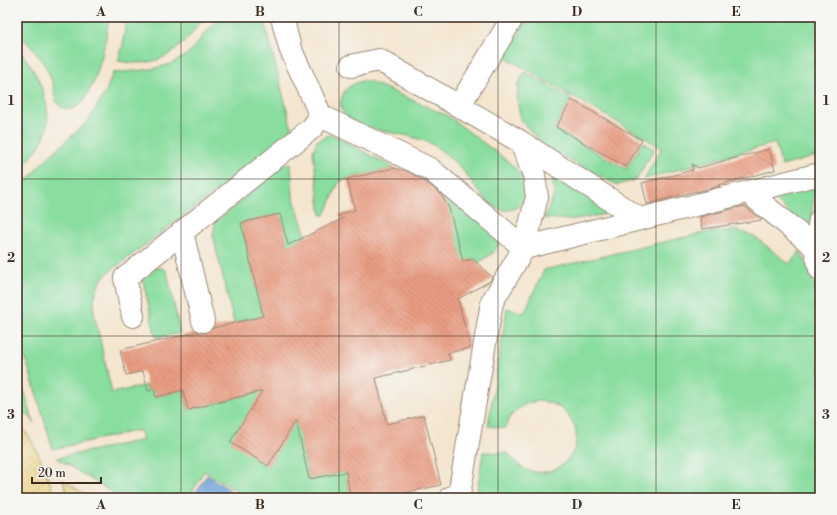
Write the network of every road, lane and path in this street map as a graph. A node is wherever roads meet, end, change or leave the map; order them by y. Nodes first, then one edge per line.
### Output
1 (282, 17) edge
2 (513, 17) edge
3 (351, 66) dead end
4 (459, 106) junction
5 (321, 116) junction
6 (520, 142) junction
7 (820, 174) edge
8 (748, 192) junction
9 (640, 219) junction
10 (820, 220) edge
11 (182, 232) junction
12 (815, 247) junction
13 (524, 248) junction
14 (820, 269) edge
15 (133, 316) dead end
16 (203, 321) dead end
17 (450, 498) edge

1 - 5 lane
2 - 4 lane
3 - 4 lane
4 - 6 lane
5 - 11 lane
5 - 13 lane
6 - 9 lane
6 - 13 lane
7 - 8 lane
8 - 9 lane
8 - 12 lane
9 - 13 lane
10 - 12 lane
11 - 15 lane
11 - 16 lane
12 - 14 lane
13 - 17 lane

